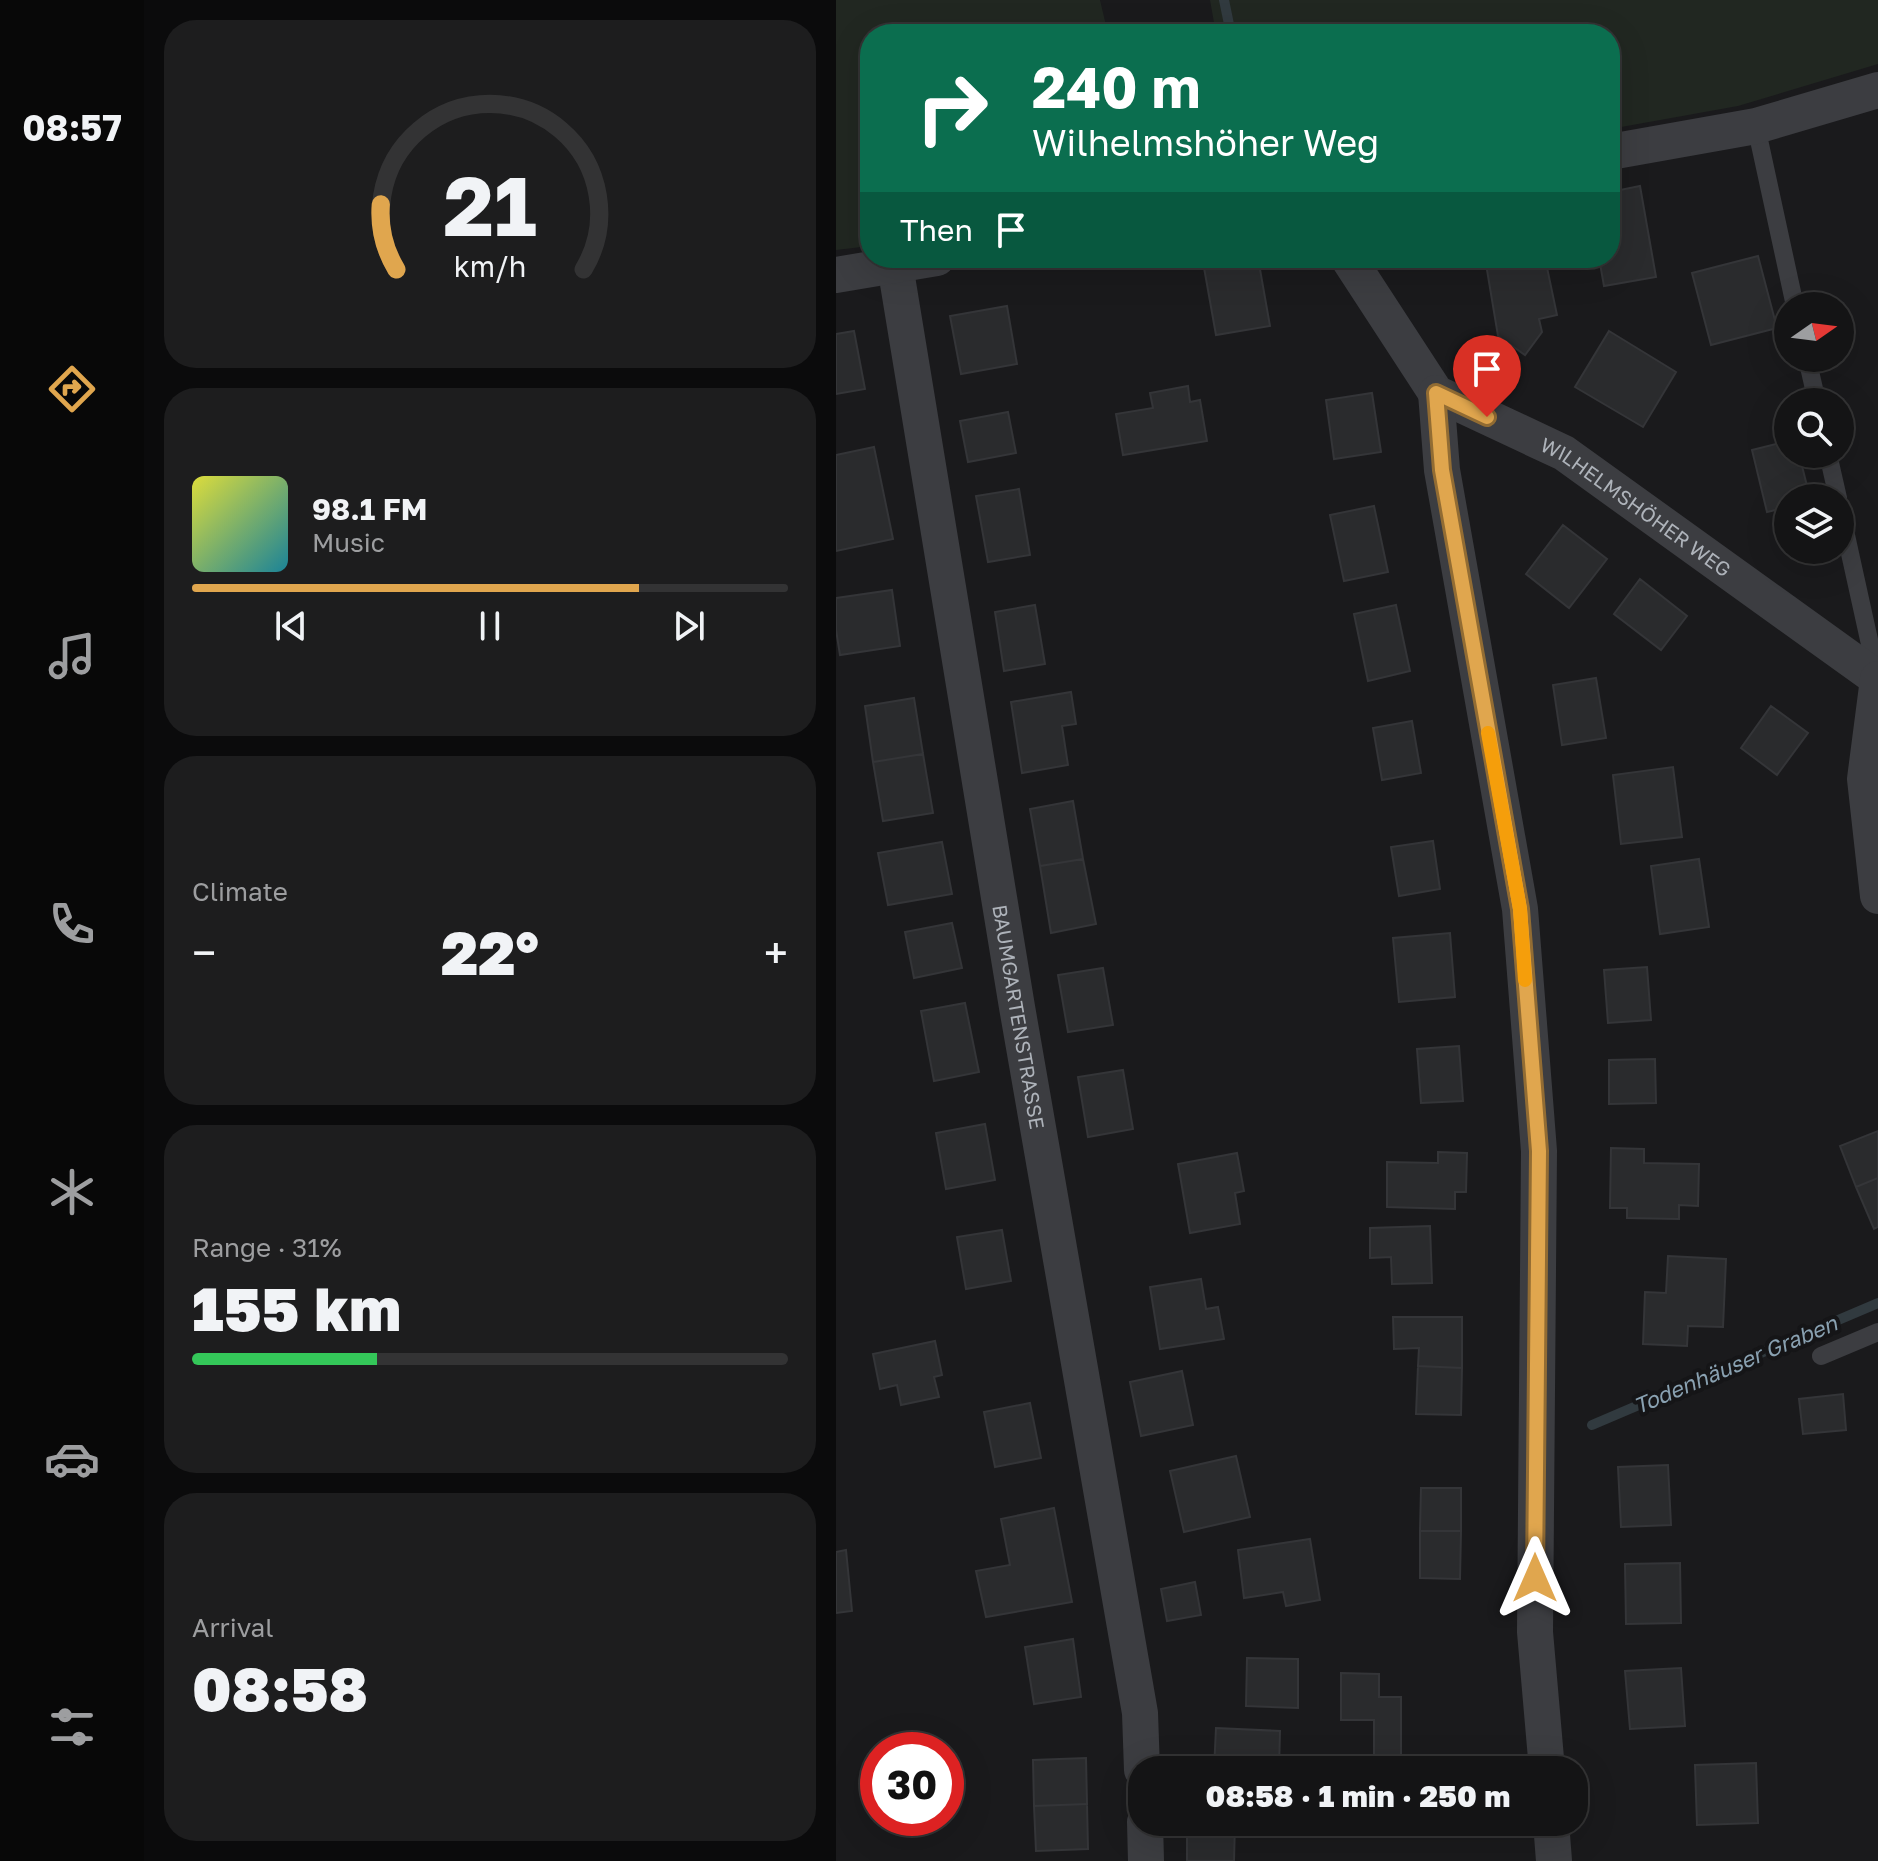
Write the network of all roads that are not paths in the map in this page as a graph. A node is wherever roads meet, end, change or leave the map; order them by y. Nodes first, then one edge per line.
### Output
1 (1878, 90) edge
2 (1756, 126) junction
3 (1620, 150) edge
4 (877, 268) edge
5 (895, 268) edge
6 (1355, 268) edge
7 (836, 275) edge
8 (1792, 292) edge
9 (1436, 393) junction
10 (1852, 564) edge
11 (1878, 679) edge
12 (1878, 896) edge
13 (1878, 1332) edge
14 (1821, 1356) dead end
15 (1142, 1756) edge
16 (1546, 1756) edge
17 (1145, 1836) edge
18 (1552, 1836) edge
19 (1146, 1861) edge
20 (1554, 1861) edge

1 - 2 street
2 - 3 street
2 - 8 lane
4 - 7 street
5 - 15 street, BAUMGARTENSTRASSE
6 - 9 street
9 - 11 street, WILHELMSHÖHER WEG
9 - 16 street
10 - 11 lane
11 - 12 street
13 - 14 lane
17 - 19 street
18 - 20 street

